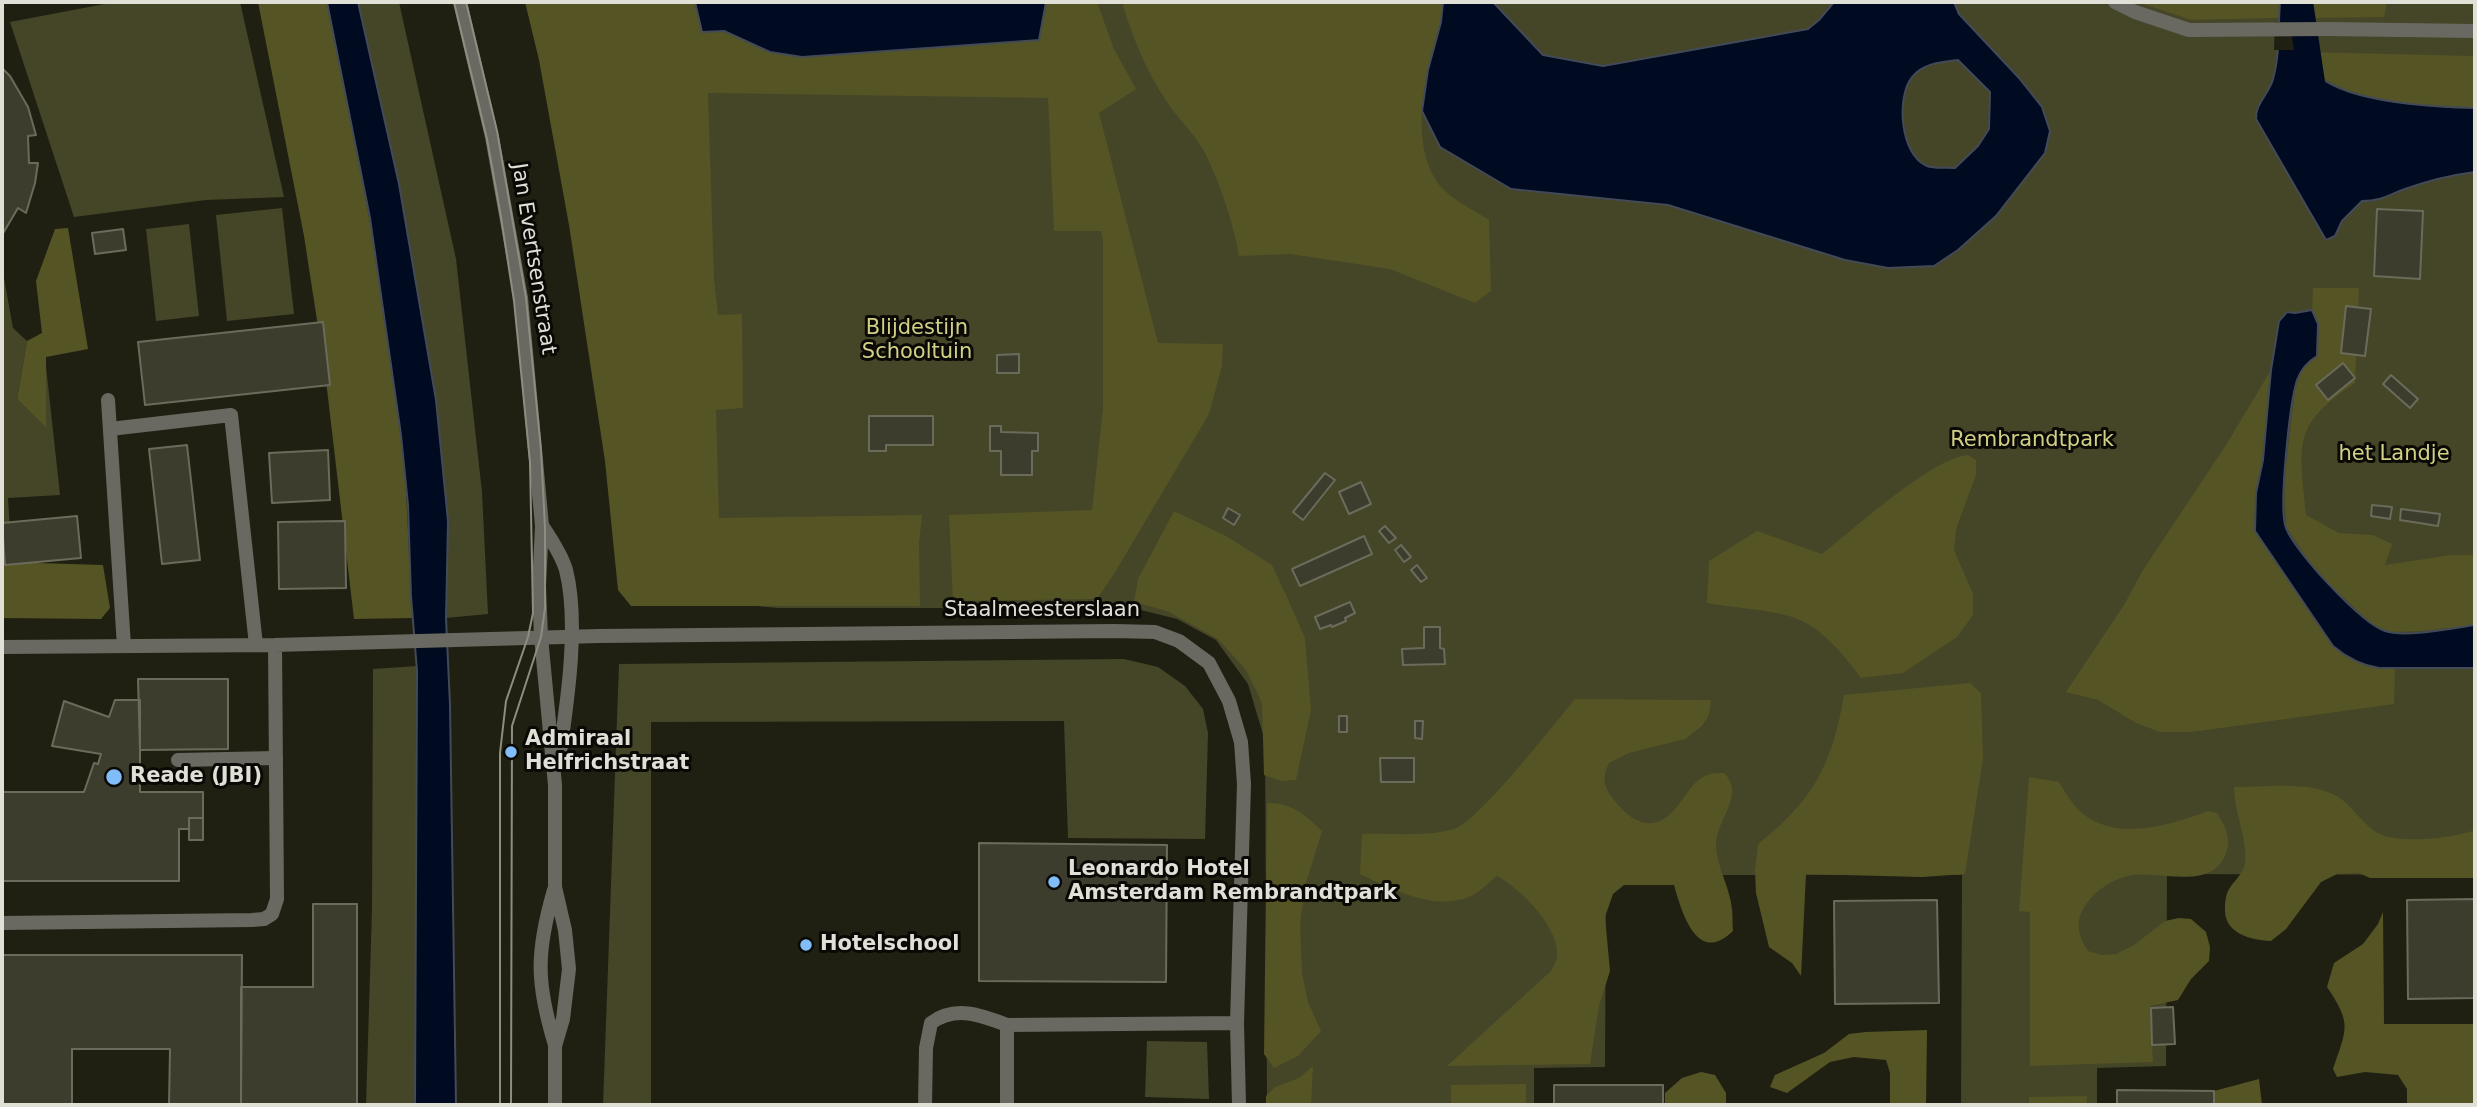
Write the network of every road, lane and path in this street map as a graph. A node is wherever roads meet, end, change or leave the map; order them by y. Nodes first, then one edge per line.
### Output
1 (460, 2) edge
2 (2115, 2) edge
3 (2475, 32) edge
4 (108, 400) dead end
5 (110, 429) junction
6 (542, 526) junction
7 (570, 636) junction
8 (541, 637) junction
9 (256, 645) junction
10 (275, 645) junction
11 (124, 646) junction
12 (2, 647) edge
13 (276, 758) junction
14 (178, 760) dead end
15 (555, 785) junction
16 (555, 887) junction
17 (2, 923) edge
18 (1237, 1023) junction
19 (1007, 1025) junction
20 (555, 1046) junction
21 (555, 1105) edge
22 (925, 1105) edge
23 (1007, 1105) edge
24 (1239, 1105) edge

1 - 6 street, Jan Evertsenstraat
2 - 3 street
4 - 5 street
5 - 9 street
5 - 11 street
6 - 7 street, Jan Evertsenstraat
6 - 8 street, Jan Evertsenstraat
7 - 8 street, Staalmeesterslaan
7 - 15 street, Jan Evertsenstraat
7 - 18 street, Staalmeesterslaan
8 - 10 street
8 - 15 street, Jan Evertsenstraat
9 - 10 street
9 - 11 street
10 - 13 street
11 - 12 street
13 - 14 street
13 - 17 street
15 - 16 street, Jan Evertsenstraat
16 - 20 street, Jan Evertsenstraat
16 - 20 street, Jan Evertsenstraat
18 - 19 street
18 - 24 street, Staalmeesterslaan
19 - 22 street
19 - 23 street
20 - 21 street, Jan Evertsenstraat

